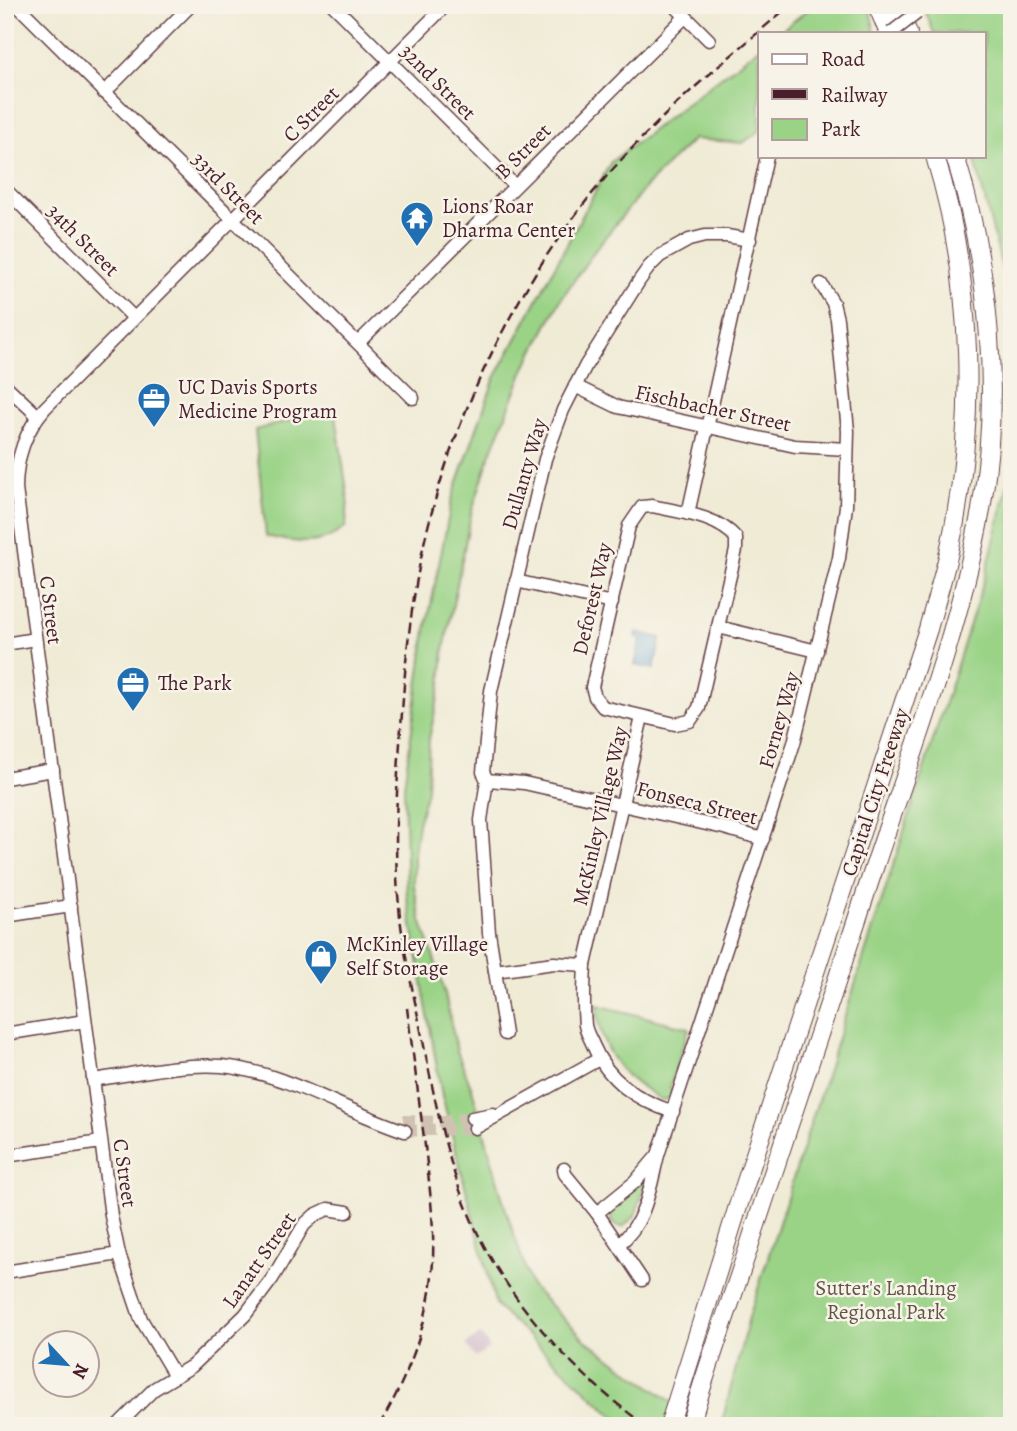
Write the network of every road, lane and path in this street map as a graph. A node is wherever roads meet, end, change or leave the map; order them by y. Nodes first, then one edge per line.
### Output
1 (16, 5) edge
2 (191, 5) edge
3 (333, 5) edge
4 (446, 5) edge
5 (674, 5) edge
6 (877, 5) edge
7 (896, 5) edge
8 (922, 9) edge
9 (685, 17) junction
10 (890, 32) edge
11 (891, 32) edge
12 (908, 32) edge
13 (709, 40) dead end
14 (390, 62) junction
15 (104, 93) junction
16 (767, 158) edge
17 (936, 158) edge
18 (956, 158) edge
19 (515, 186) junction
20 (5, 189) edge
21 (233, 220) junction
22 (750, 240) junction
23 (821, 284) dead end
24 (134, 318) junction
25 (358, 343) junction
26 (5, 385) edge
27 (575, 386) junction
28 (413, 398) dead end
29 (38, 416) junction
30 (708, 425) junction
31 (848, 449) junction
32 (688, 514) junction
33 (516, 581) junction
34 (612, 603) junction
35 (718, 627) junction
36 (35, 639) junction
37 (5, 644) edge
38 (817, 651) junction
39 (642, 717) junction
40 (53, 770) junction
41 (5, 778) edge
42 (487, 780) junction
43 (621, 804) junction
44 (763, 839) junction
45 (71, 906) junction
46 (5, 916) edge
47 (586, 965) junction
48 (495, 971) junction
49 (85, 1021) junction
50 (5, 1034) edge
51 (505, 1034) dead end
52 (599, 1059) junction
53 (93, 1080) junction
54 (673, 1112) junction
55 (473, 1123) tunnel mouth
56 (404, 1126) tunnel mouth
57 (101, 1142) junction
58 (658, 1155) junction
59 (5, 1156) edge
60 (565, 1169) dead end
61 (347, 1212) dead end
62 (597, 1213) junction
63 (618, 1244) junction
64 (119, 1254) junction
65 (5, 1272) edge
66 (642, 1280) dead end
67 (175, 1376) junction
68 (117, 1426) edge
69 (669, 1426) edge
70 (690, 1426) edge

1 - 15 street, 33rd Street
2 - 15 street
3 - 14 street, 32nd Street
4 - 14 street, C Street
5 - 9 street
6 - 10 highway
7 - 12 highway
8 - 11 street, bridge
9 - 13 street
9 - 19 street, B Street
14 - 19 street, 32nd Street
14 - 21 street, C Street
15 - 21 street, 33rd Street
16 - 22 street
17 - 69 highway, Capital City Freeway
18 - 70 highway, Capital City Freeway
19 - 25 street, B Street
20 - 24 street, 34th Street
21 - 24 street, C Street
21 - 25 street, 33rd Street
22 - 27 street, Dullanty Way
22 - 30 street
23 - 31 street, Forney Way
24 - 29 street, C Street
25 - 28 street, 33rd Street
26 - 29 street
27 - 30 street, Fischbacher Street
27 - 33 street, Dullanty Way
29 - 36 street, C Street
30 - 31 street, Fischbacher Street
30 - 32 street
31 - 38 street, Forney Way
32 - 34 street, Deforest Way
32 - 35 street, McKinley Village Way
33 - 34 street
33 - 42 street, Dullanty Way
34 - 39 street, Deforest Way
35 - 38 street
35 - 39 street, McKinley Village Way
36 - 37 street
36 - 40 street, C Street
38 - 44 street, Forney Way
39 - 43 street, McKinley Village Way
40 - 41 street
40 - 45 street, C Street
42 - 43 street
42 - 48 street, Dullanty Way
43 - 44 street, Fonseca Street
43 - 47 street, McKinley Village Way
44 - 54 street, Forney Way
45 - 46 street
45 - 49 street, C Street
47 - 48 street
47 - 52 street, McKinley Village Way
48 - 51 street, Dullanty Way
49 - 50 street
49 - 53 street, C Street
52 - 54 street, McKinley Village Way
52 - 55 street
53 - 56 street
53 - 57 street, C Street
54 - 58 street, Forney Way
57 - 59 street
57 - 64 street, C Street
58 - 62 street, Forney Way
58 - 63 street, Forney Way
60 - 62 street
61 - 67 street, Lanatt Street
62 - 63 street
63 - 66 street
64 - 65 street
64 - 67 street, C Street
67 - 68 street, Lanatt Street

